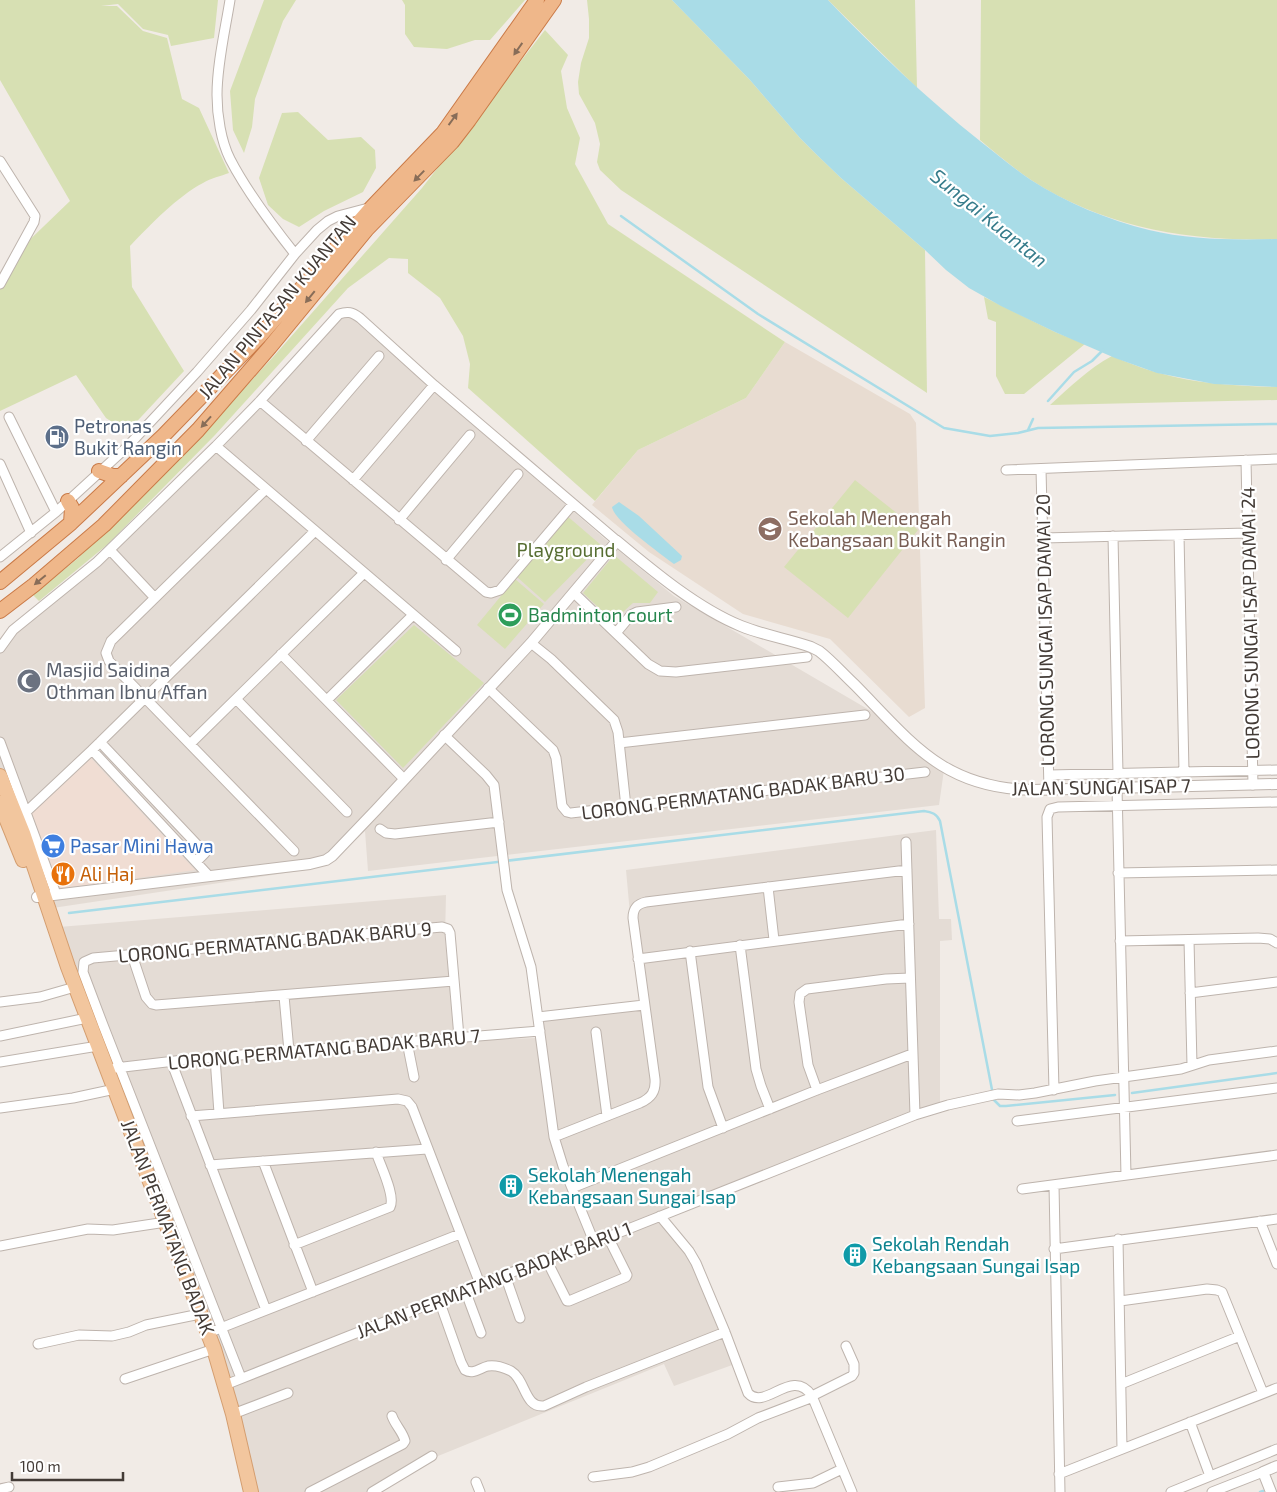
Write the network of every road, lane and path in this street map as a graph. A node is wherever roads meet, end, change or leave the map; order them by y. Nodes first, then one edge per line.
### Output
1 (230, 0) edge
2 (544, 2) edge
3 (0, 161) edge
4 (372, 207) junction
5 (296, 254) junction
6 (0, 284) edge
7 (379, 356) dead end
8 (434, 385) junction
9 (260, 402) junction
10 (9, 417) dead end
11 (470, 435) dead end
12 (163, 436) junction
13 (306, 441) junction
14 (216, 446) junction
15 (1277, 459) edge
16 (1246, 460) junction
17 (0, 464) edge
18 (1042, 469) junction
19 (1006, 470) dead end
20 (99, 471) junction
21 (518, 474) dead end
22 (120, 476) junction
23 (353, 480) junction
24 (266, 489) junction
25 (68, 501) junction
26 (573, 504) junction
27 (56, 512) junction
28 (399, 520) junction
29 (71, 523) junction
30 (314, 531) junction
31 (32, 533) junction
32 (1248, 534) junction
33 (1179, 535) junction
34 (1113, 536) junction
35 (1043, 538) junction
36 (617, 541) junction
37 (110, 550) junction
38 (0, 557) edge
39 (446, 560) junction
40 (364, 573) junction
41 (0, 582) edge
42 (0, 590) edge
43 (574, 593) junction
44 (155, 598) junction
45 (676, 607) dead end
46 (3, 610) edge
47 (413, 615) junction
48 (616, 632) junction
49 (531, 643) junction
50 (0, 648) edge
51 (456, 651) dead end
52 (281, 654) junction
53 (807, 657) dead end
54 (488, 688) junction
55 (145, 698) junction
56 (236, 699) junction
57 (327, 700) junction
58 (865, 715) dead end
59 (444, 735) junction
60 (0, 742) edge
61 (100, 742) junction
62 (619, 743) junction
63 (190, 744) junction
64 (92, 750) junction
65 (1277, 770) edge
66 (1253, 771) junction
67 (925, 772) dead end
68 (1184, 772) junction
69 (1118, 774) junction
70 (1049, 775) junction
71 (0, 776) edge
72 (404, 779) junction
73 (1277, 784) edge
74 (1253, 785) junction
75 (1116, 788) junction
76 (1049, 790) junction
77 (1277, 802) edge
78 (0, 804) edge
79 (1117, 806) junction
80 (626, 807) junction
81 (26, 812) junction
82 (347, 812) dead end
83 (499, 822) junction
84 (380, 828) dead end
85 (906, 842) dead end
86 (294, 851) dead end
87 (196, 862) junction
88 (907, 870) junction
89 (1277, 870) edge
90 (1118, 873) junction
91 (209, 876) junction
92 (768, 887) junction
93 (46, 896) junction
94 (909, 924) junction
95 (774, 940) junction
96 (1189, 940) junction
97 (1120, 941) junction
98 (1277, 943) edge
99 (740, 945) junction
100 (690, 952) junction
101 (132, 954) junction
102 (638, 959) junction
103 (910, 978) junction
104 (454, 981) junction
105 (1277, 982) edge
106 (75, 987) junction
107 (1190, 993) junction
108 (284, 996) junction
109 (0, 1002) edge
110 (644, 1005) junction
111 (538, 1017) junction
112 (87, 1018) junction
113 (540, 1031) junction
114 (596, 1032) dead end
115 (0, 1036) edge
116 (459, 1038) junction
117 (407, 1042) junction
118 (98, 1046) junction
119 (289, 1051) junction
120 (1277, 1051) edge
121 (912, 1054) junction
122 (214, 1058) junction
123 (171, 1061) junction
124 (0, 1062) edge
125 (1192, 1065) junction
126 (113, 1068) junction
127 (1123, 1076) junction
128 (414, 1077) dead end
129 (114, 1088) junction
130 (1277, 1088) edge
131 (817, 1090) junction
132 (1054, 1090) junction
133 (0, 1108) edge
134 (1123, 1108) junction
135 (770, 1109) junction
136 (219, 1113) junction
137 (915, 1115) junction
138 (191, 1116) junction
139 (607, 1116) junction
140 (1017, 1121) dead end
141 (723, 1128) junction
142 (554, 1136) junction
143 (427, 1149) junction
144 (376, 1152) junction
145 (1277, 1156) edge
146 (263, 1161) junction
147 (210, 1165) junction
148 (1126, 1176) junction
149 (1054, 1185) junction
150 (572, 1188) junction
151 (1022, 1189) dead end
152 (660, 1216) junction
153 (1277, 1218) edge
154 (1260, 1221) junction
155 (166, 1222) junction
156 (460, 1234) junction
157 (608, 1237) junction
158 (1118, 1239) junction
159 (594, 1242) junction
160 (294, 1245) junction
161 (0, 1246) edge
162 (1054, 1249) junction
163 (546, 1260) junction
164 (1277, 1264) edge
165 (505, 1274) junction
166 (480, 1284) junction
167 (464, 1290) junction
168 (313, 1292) junction
169 (438, 1300) junction
170 (1120, 1301) junction
171 (266, 1310) junction
172 (200, 1314) junction
173 (520, 1318) dead end
174 (222, 1327) junction
175 (725, 1332) junction
176 (208, 1333) junction
177 (481, 1333) dead end
178 (1240, 1336) junction
179 (38, 1344) dead end
180 (846, 1346) dead end
181 (214, 1349) junction
182 (126, 1378) dead end
183 (242, 1378) junction
184 (1121, 1384) junction
185 (225, 1385) junction
186 (1277, 1388) edge
187 (288, 1393) dead end
188 (1263, 1393) junction
189 (813, 1396) junction
190 (234, 1414) junction
191 (392, 1416) dead end
192 (1190, 1422) junction
193 (1122, 1449) junction
194 (1277, 1449) edge
195 (432, 1456) dead end
196 (1277, 1466) edge
197 (842, 1469) junction
198 (1262, 1472) junction
199 (1059, 1474) junction
200 (1210, 1476) junction
201 (593, 1477) dead end
202 (476, 1482) dead end
203 (9, 1486) dead end
204 (778, 1487) dead end
205 (0, 1489) edge
206 (251, 1492) edge
207 (310, 1492) edge
208 (372, 1492) edge
209 (480, 1492) edge
210 (852, 1492) edge
211 (1060, 1492) edge
212 (1171, 1492) edge
213 (1212, 1492) edge
214 (1271, 1492) edge

1 - 5 street
4 -> 2 highway, JALAN PINTASAN KUANTAN
2 -> 46 highway, JALAN PINTASAN KUANTAN
3 - 6 street
4 - 5 street
4 - 12 highway, JALAN PINTASAN KUANTAN
5 - 20 street
7 - 13 street
8 - 9 street
8 - 23 street
8 - 26 street
9 - 13 street
9 - 14 street
10 - 27 street
11 - 28 street
12 - 22 highway, JALAN PINTASAN KUANTAN
12 - 42 highway
13 - 23 street
14 - 24 street
14 - 37 street
15 - 16 street
16 - 18 street
16 - 32 street, LORONG SUNGAI ISAP DAMAI 24
17 - 31 street
18 - 19 street
18 - 35 street, LORONG SUNGAI ISAP DAMAI 20
20 - 22 highway
20 - 25 street
21 - 39 street
22 - 29 highway, JALAN PINTASAN KUANTAN
23 - 28 street
24 - 30 street
24 - 44 street
25 - 27 street
25 - 29 highway
26 - 36 street
26 - 39 street
27 - 31 street
28 - 39 street
29 - 41 highway, JALAN PINTASAN KUANTAN
30 - 40 street
30 - 55 street
31 - 38 street
32 - 33 street
32 - 66 street, LORONG SUNGAI ISAP DAMAI 24
33 - 34 street
33 - 68 street
34 - 35 street
34 - 69 street
35 - 70 street, LORONG SUNGAI ISAP DAMAI 20
36 - 43 street
36 - 76 street, JALAN SUNGAI ISAP 7
37 - 44 street
37 - 50 street
40 - 47 street
40 - 52 street
43 - 48 street
43 - 49 street
44 - 55 street
45 - 48 street
47 - 51 street
47 - 57 street
48 - 53 street
49 - 54 street
49 - 62 street
52 - 56 street
52 - 57 street
54 - 59 street
54 - 80 street, LORONG PERMATANG BADAK BARU 30
55 - 61 street
55 - 63 street
56 - 63 street
56 - 82 street
57 - 72 street
58 - 62 street
59 - 72 street
59 - 83 street
60 - 81 street
61 - 64 street
61 - 87 street
62 - 80 street
63 - 86 street
64 - 81 street
64 - 87 street
65 - 66 street
66 - 68 street
66 - 74 street, LORONG SUNGAI ISAP DAMAI 24
67 - 80 street, LORONG PERMATANG BADAK BARU 30
68 - 69 street
69 - 70 street
70 - 76 street, LORONG SUNGAI ISAP DAMAI 20
71 - 93 main road, JALAN PERMATANG BADAK
72 - 91 street
73 - 74 street, JALAN SUNGAI ISAP 7
74 - 75 street, JALAN SUNGAI ISAP 7
75 - 76 street, JALAN SUNGAI ISAP 7
75 - 79 street
77 - 79 street
78 - 93 main road, JALAN PERMATANG BADAK
79 - 90 street
79 - 132 street
81 - 93 street
83 - 84 street
83 - 111 street
85 - 88 street
87 - 91 street
88 - 92 street
88 - 94 street
89 - 90 street
90 - 97 street
91 - 93 street
92 - 95 street
92 - 102 street
93 - 106 main road, JALAN PERMATANG BADAK
94 - 95 street
94 - 103 street
95 - 99 street
96 - 97 street
96 - 98 street
96 - 107 street
97 - 127 street
99 - 100 street
99 - 135 street
100 - 102 street
100 - 141 street
101 - 104 street, LORONG PERMATANG BADAK BARU 9
101 - 108 street
101 - 126 street, LORONG PERMATANG BADAK BARU 9
102 - 110 street
103 - 121 street
103 - 131 street
104 - 108 street
104 - 116 street, LORONG PERMATANG BADAK BARU 9
105 - 107 street
106 - 109 street
106 - 112 main road, JALAN PERMATANG BADAK
107 - 125 street
108 - 119 street
110 - 111 street
110 - 139 street
111 - 113 street
112 - 115 street
112 - 118 main road, JALAN PERMATANG BADAK
113 - 116 street, LORONG PERMATANG BADAK BARU 7
113 - 142 street
114 - 139 street
116 - 117 street, LORONG PERMATANG BADAK BARU 7
117 - 119 street, LORONG PERMATANG BADAK BARU 7
117 - 128 street
118 - 124 street
118 - 126 main road, JALAN PERMATANG BADAK
119 - 122 street, LORONG PERMATANG BADAK BARU 7
120 - 125 street, JALAN PERMATANG BADAK BARU 1
121 - 131 street
121 - 137 street
122 - 123 street, LORONG PERMATANG BADAK BARU 7
122 - 136 street
123 - 126 street, LORONG PERMATANG BADAK BARU 7
123 - 138 street
125 - 127 street, JALAN PERMATANG BADAK BARU 1
126 - 129 main road, JALAN PERMATANG BADAK
126 - 174 street
127 - 132 street, JALAN PERMATANG BADAK BARU 1
127 - 134 street
129 - 133 street
129 - 155 main road, JALAN PERMATANG BADAK
130 - 134 street
131 - 135 street
132 - 137 street, JALAN PERMATANG BADAK BARU 1
134 - 140 street
134 - 148 street
135 - 141 street
136 - 138 street
136 - 143 street
137 - 152 street, JALAN PERMATANG BADAK BARU 1
138 - 147 street
139 - 142 street
141 - 150 street
142 - 150 street
143 - 144 street
143 - 156 street
144 - 146 street
144 - 160 street
145 - 148 street
146 - 147 street
146 - 160 street
147 - 171 street
148 - 149 street
149 - 151 street
149 - 162 street
150 - 159 street
152 - 157 street, JALAN PERMATANG BADAK BARU 1
152 - 175 street
153 - 154 street
154 - 158 street
154 - 164 street
155 - 161 street
155 - 172 main road, JALAN PERMATANG BADAK
156 - 166 street
156 - 168 street
157 - 159 street, JALAN PERMATANG BADAK BARU 1
157 - 163 street
158 - 162 street
158 - 170 street
159 - 163 street, JALAN PERMATANG BADAK BARU 1
160 - 168 street
162 - 199 street
163 - 165 street, JALAN PERMATANG BADAK BARU 1
165 - 166 street, JALAN PERMATANG BADAK BARU 1
165 - 173 street
166 - 167 street, JALAN PERMATANG BADAK BARU 1
167 - 169 street, JALAN PERMATANG BADAK BARU 1
167 - 177 street
168 - 171 street
169 - 175 street
169 - 183 street, JALAN PERMATANG BADAK BARU 1
170 - 178 street
170 - 184 street
171 - 174 street
172 - 176 main road, JALAN PERMATANG BADAK
172 - 179 street
174 - 176 street
174 - 183 street
175 - 189 street
176 - 181 main road, JALAN PERMATANG BADAK
178 - 184 street
178 - 188 street
180 - 189 street
181 - 182 street
181 - 185 main road, JALAN PERMATANG BADAK
183 - 185 street, JALAN PERMATANG BADAK BARU 1
184 - 193 street
185 - 190 main road, JALAN PERMATANG BADAK
186 - 188 street
187 - 190 street
188 - 192 street
189 - 197 street
189 - 201 street
190 - 206 main road, JALAN PERMATANG BADAK
191 - 207 street
192 - 193 street
192 - 200 street
193 - 199 street
194 - 200 street
195 - 208 street
196 - 198 street
197 - 204 street
197 - 210 street
198 - 213 street
198 - 214 street
199 - 211 street
200 - 212 street
202 - 209 street
203 - 205 street

